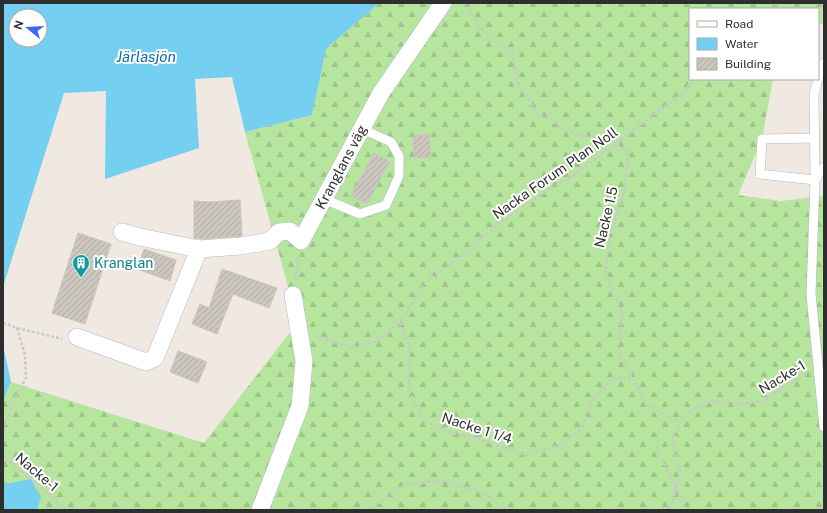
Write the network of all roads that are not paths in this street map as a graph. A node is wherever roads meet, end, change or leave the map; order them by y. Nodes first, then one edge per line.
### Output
1 (443, 3) edge
2 (824, 62) edge
3 (819, 75) edge
4 (818, 80) edge
5 (362, 129) junction
6 (814, 138) junction
7 (824, 167) edge
8 (815, 180) junction
9 (324, 199) junction
10 (122, 232) dead end
11 (199, 248) junction
12 (293, 295) road end
13 (76, 337) road end
14 (824, 427) edge
15 (260, 510) edge

1 - 5 street, Kranglans väg
2 - 3 lane
4 - 6 lane
5 - 9 street, Kranglans väg
5 - 9 lane
6 - 8 lane
6 - 8 lane
7 - 8 lane
8 - 14 lane
9 - 11 street, Kranglans väg
10 - 11 street
11 - 13 street
12 - 15 street

